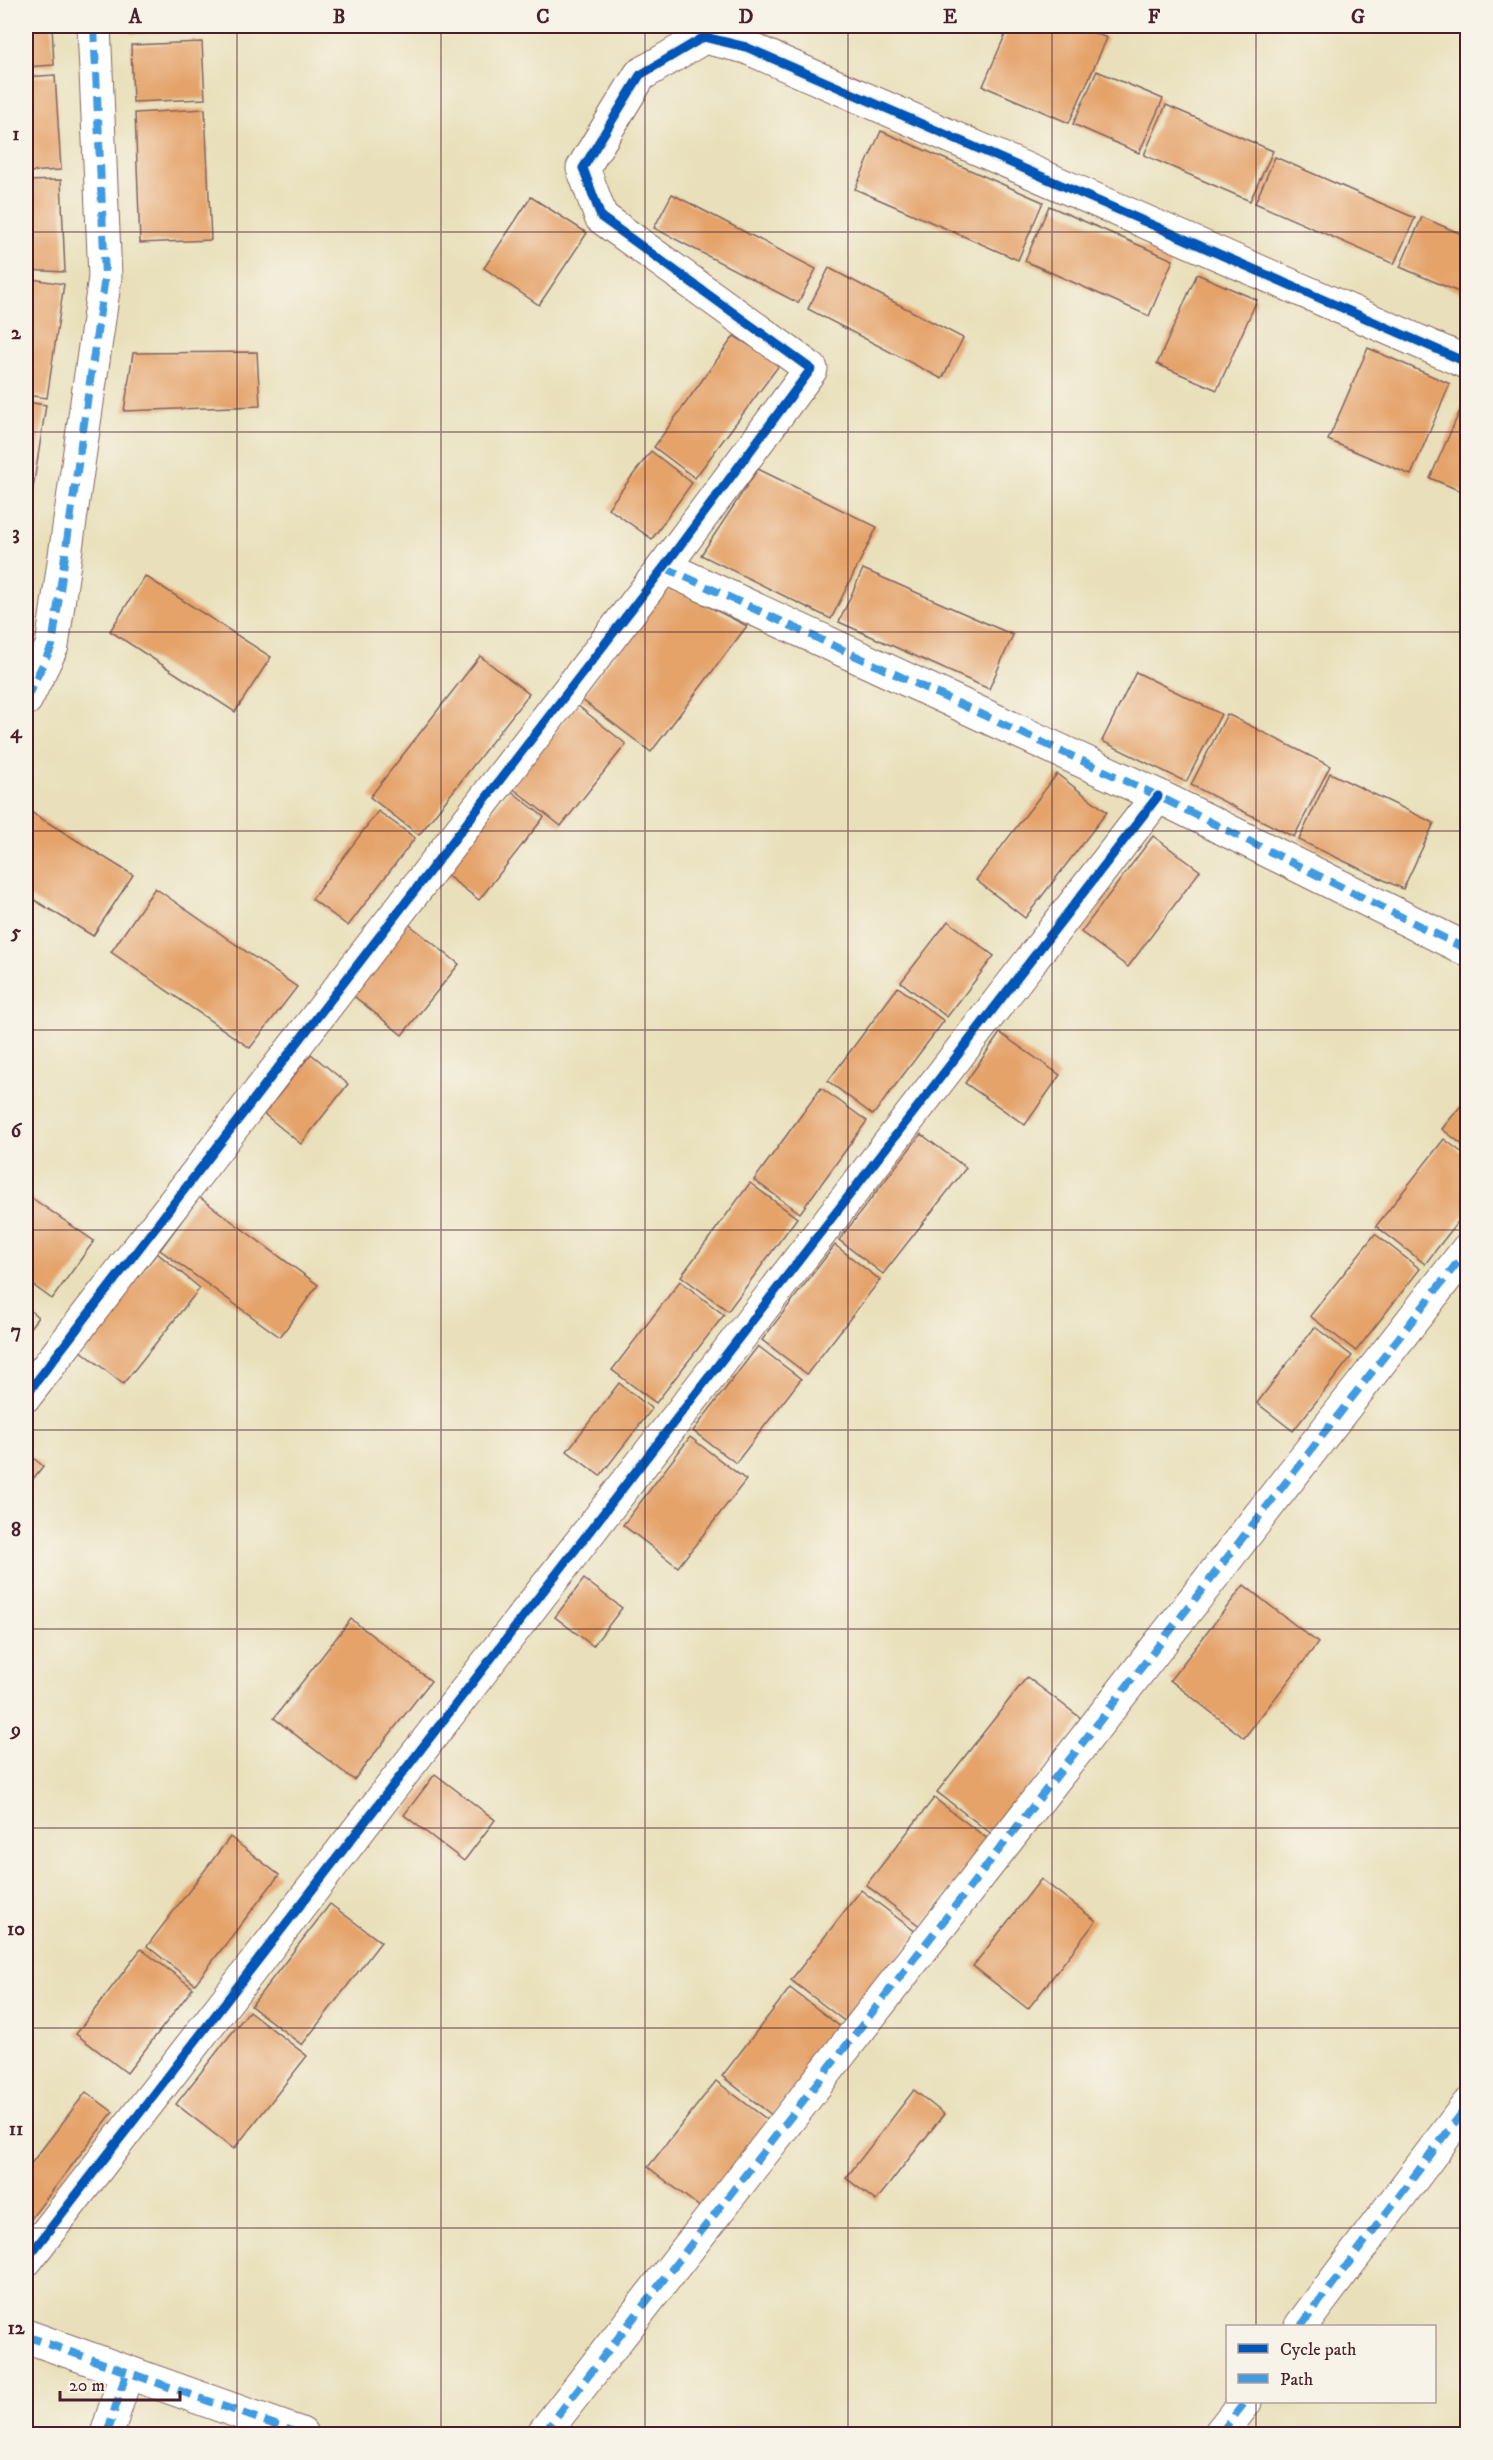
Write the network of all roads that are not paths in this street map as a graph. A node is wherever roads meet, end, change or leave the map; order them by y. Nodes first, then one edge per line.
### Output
1 (94, 26) edge
2 (1467, 363) edge
3 (664, 567) junction
4 (26, 699) edge
5 (1158, 796) junction
6 (1467, 950) edge
7 (1467, 1249) edge
8 (26, 1395) edge
9 (1467, 2105) edge
10 (26, 2260) edge
11 (1302, 2325) edge
12 (26, 2336) edge
13 (126, 2374) junction
14 (1244, 2403) edge
15 (107, 2434) edge
16 (301, 2434) edge
17 (543, 2434) edge
18 (1220, 2434) edge

1 - 4 street
2 - 3 street
3 - 5 street
3 - 8 street
5 - 6 street
5 - 10 street
7 - 17 street
9 - 11 street
12 - 13 street
13 - 15 street
13 - 16 street
14 - 18 street

